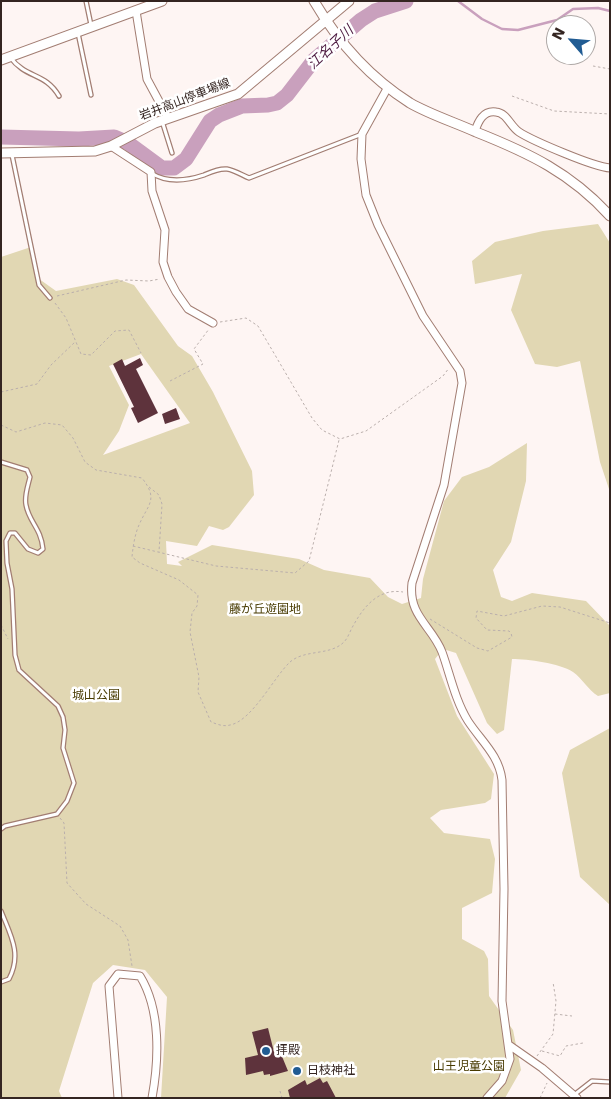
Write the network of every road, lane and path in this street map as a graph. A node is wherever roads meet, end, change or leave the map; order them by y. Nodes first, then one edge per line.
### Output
1 (86, 1) edge
2 (162, 1) edge
3 (314, 1) edge
4 (349, 1) edge
5 (136, 11) junction
6 (326, 21) junction
7 (92, 27) junction
8 (78, 32) junction
9 (6, 58) edge
10 (593, 66) dead end
11 (610, 69) edge
12 (388, 87) junction
13 (59, 96) dead end
14 (91, 96) dead end
15 (512, 96) dead end
16 (610, 114) edge
17 (165, 120) junction
18 (475, 131) junction
19 (362, 134) junction
20 (112, 145) junction
21 (11, 152) junction
22 (1, 153) edge
23 (172, 153) dead end
24 (610, 168) edge
25 (151, 172) junction
26 (610, 216) edge
27 (168, 277) junction
28 (50, 298) junction
29 (213, 323) junction
30 (75, 342) junction
31 (141, 354) dead end
32 (453, 363) junction
33 (170, 381) dead end
34 (1, 392) edge
35 (1, 425) edge
36 (340, 439) junction
37 (1, 462) edge
38 (148, 486) junction
39 (133, 546) junction
40 (159, 552) junction
41 (411, 595) junction
42 (415, 605) junction
43 (610, 623) edge
44 (57, 814) junction
45 (1, 829) edge
46 (1, 911) edge
47 (132, 966) dead end
48 (1, 982) edge
49 (553, 982) dead end
50 (555, 1015) junction
51 (572, 1016) dead end
52 (583, 1043) dead end
53 (509, 1045) junction
54 (542, 1050) junction
55 (531, 1061) junction
56 (546, 1078) dead end
57 (610, 1082) edge
58 (280, 1091) dead end
59 (575, 1096) edge
60 (118, 1098) edge
61 (152, 1098) edge
62 (282, 1098) edge
63 (487, 1098) edge
64 (540, 1098) edge

1 - 7 lane
2 - 5 street
3 - 6 street
4 - 6 street, 岩井高山停車場線
5 - 7 street
5 - 17 street
6 - 12 street
6 - 17 street, 岩井高山停車場線
7 - 8 street
8 - 9 street
8 - 14 lane
9 - 13 lane
10 - 11 path
12 - 18 street
12 - 19 street
15 - 16 path
17 - 20 street, 岩井高山停車場線
17 - 23 lane
18 - 24 street
18 - 26 street
19 - 25 lane
19 - 32 street
20 - 21 street, 岩井高山停車場線
20 - 25 street
21 - 22 street, 岩井高山停車場線
21 - 28 lane
25 - 27 street
27 - 28 path
27 - 29 street
28 - 30 path
29 - 33 path
29 - 36 path
30 - 31 path
30 - 34 path
32 - 36 path
32 - 41 street
35 - 38 path
36 - 40 path
37 - 44 lane
38 - 39 path
38 - 40 path
39 - 40 path
39 - 41 path
41 - 42 street
42 - 43 path
42 - 53 street
44 - 45 lane
44 - 47 path
46 - 48 lane
49 - 50 path
50 - 51 path
50 - 54 path
52 - 54 path
53 - 55 street
53 - 63 street
54 - 55 path
55 - 59 street
56 - 64 path
57 - 59 lane
58 - 62 path
60 - 61 street

